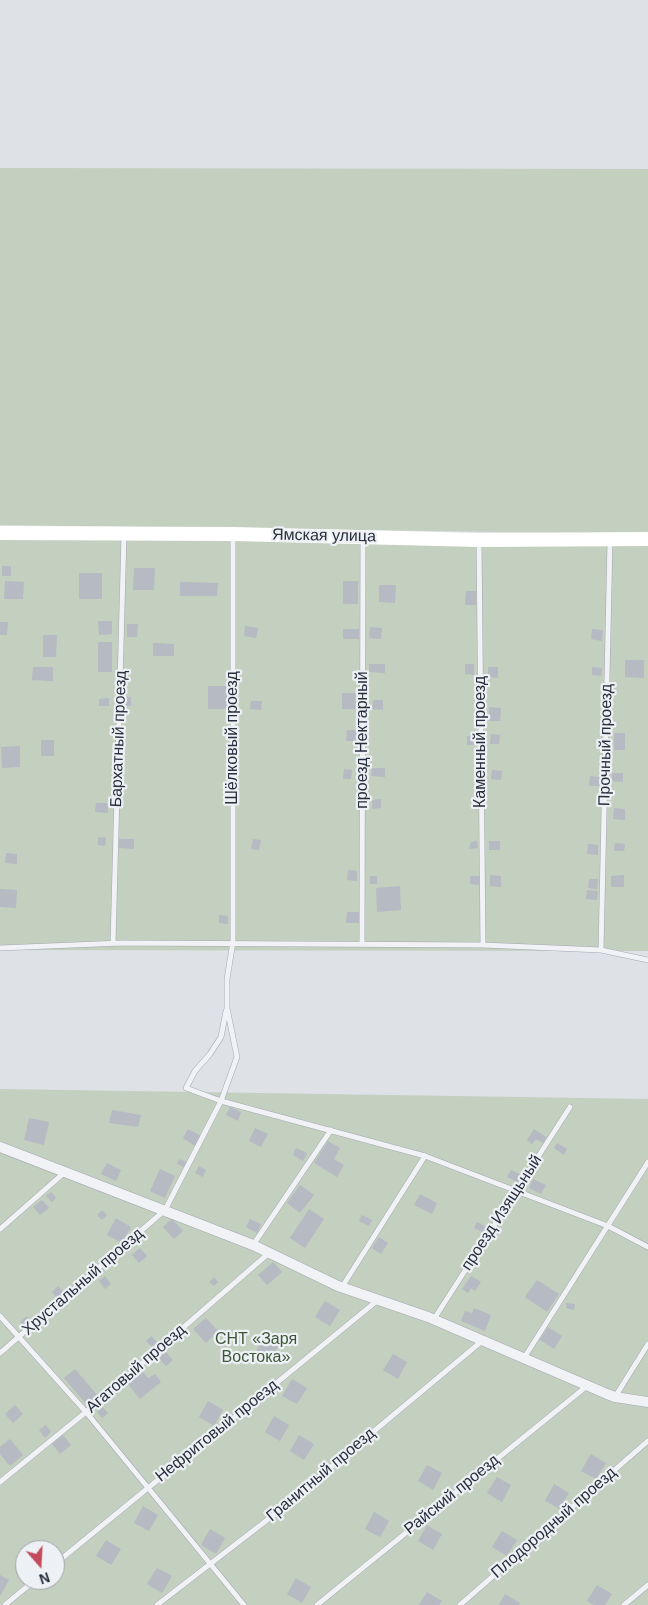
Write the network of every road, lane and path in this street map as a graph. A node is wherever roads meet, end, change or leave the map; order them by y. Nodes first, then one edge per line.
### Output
1 (0, 533) edge
2 (124, 534) junction
3 (233, 534) junction
4 (363, 537) junction
5 (610, 539) junction
6 (648, 539) edge
7 (479, 540) junction
8 (233, 942) junction
9 (113, 943) junction
10 (362, 944) junction
11 (482, 945) junction
12 (0, 948) edge
13 (601, 950) junction
14 (648, 960) edge
15 (227, 1008) junction
16 (221, 1101) junction
17 (570, 1107) dead end
18 (331, 1130) junction
19 (0, 1148) edge
20 (425, 1156) junction
21 (648, 1162) edge
22 (65, 1172) junction
23 (516, 1192) junction
24 (165, 1210) junction
25 (608, 1226) junction
26 (0, 1229) edge
27 (253, 1245) junction
28 (648, 1248) edge
29 (269, 1254) junction
30 (342, 1287) junction
31 (379, 1299) junction
32 (0, 1316) edge
33 (434, 1320) junction
34 (18, 1338) junction
35 (482, 1341) junction
36 (648, 1344) edge
37 (0, 1353) edge
38 (524, 1358) junction
39 (587, 1386) junction
40 (615, 1397) junction
41 (648, 1402) edge
42 (86, 1412) junction
43 (648, 1441) edge
44 (0, 1482) edge
45 (148, 1487) junction
46 (65, 1556) edge
47 (211, 1563) junction
48 (648, 1585) edge
49 (23, 1590) edge
50 (5, 1605) edge
51 (157, 1605) edge
52 (244, 1605) edge
53 (317, 1605) edge
54 (460, 1605) edge
55 (624, 1605) edge

1 - 2 street, Ямская улица
2 - 3 street, Ямская улица
2 - 9 lane, Бархатный проезд
3 - 4 street, Ямская улица
3 - 8 lane, Шёлковый проезд
4 - 7 street, Ямская улица
4 - 10 lane, проезд Нектарный
5 - 6 street, Ямская улица
5 - 7 street, Ямская улица
5 - 13 lane, Прочный проезд
7 - 11 lane, Каменный проезд
8 - 9 lane
8 - 10 lane
8 - 15 lane, Шёлковый проезд
9 - 12 lane
10 - 11 lane
11 - 13 lane
13 - 14 lane
15 - 16 lane
15 - 16 lane
16 - 18 lane
16 - 24 lane
17 - 23 lane, проезд Изящьный
18 - 20 lane
18 - 27 lane
19 - 22 street
20 - 23 lane
20 - 30 lane
21 - 25 lane
22 - 24 street
22 - 26 lane
23 - 25 lane
23 - 33 lane, проезд Изящьный
24 - 27 street
24 - 34 lane, Хрустальный проезд
25 - 28 lane
25 - 38 lane
27 - 29 street
29 - 30 street
29 - 42 lane, Агатовый проезд
30 - 31 street
31 - 33 street
31 - 45 lane, Нефритовый проезд
32 - 34 lane
33 - 35 street
34 - 37 lane, Хрустальный проезд
34 - 42 lane
35 - 38 street
35 - 47 lane, Гранитный проезд
36 - 40 lane
38 - 39 street
39 - 40 street
39 - 53 lane, Райский проезд
40 - 41 street
42 - 44 lane, Агатовый проезд
42 - 45 lane
43 - 54 lane, Плодородный проезд
45 - 46 lane, Нефритовый проезд
45 - 47 lane
47 - 51 lane, Гранитный проезд
47 - 52 lane
48 - 55 lane
49 - 50 lane

